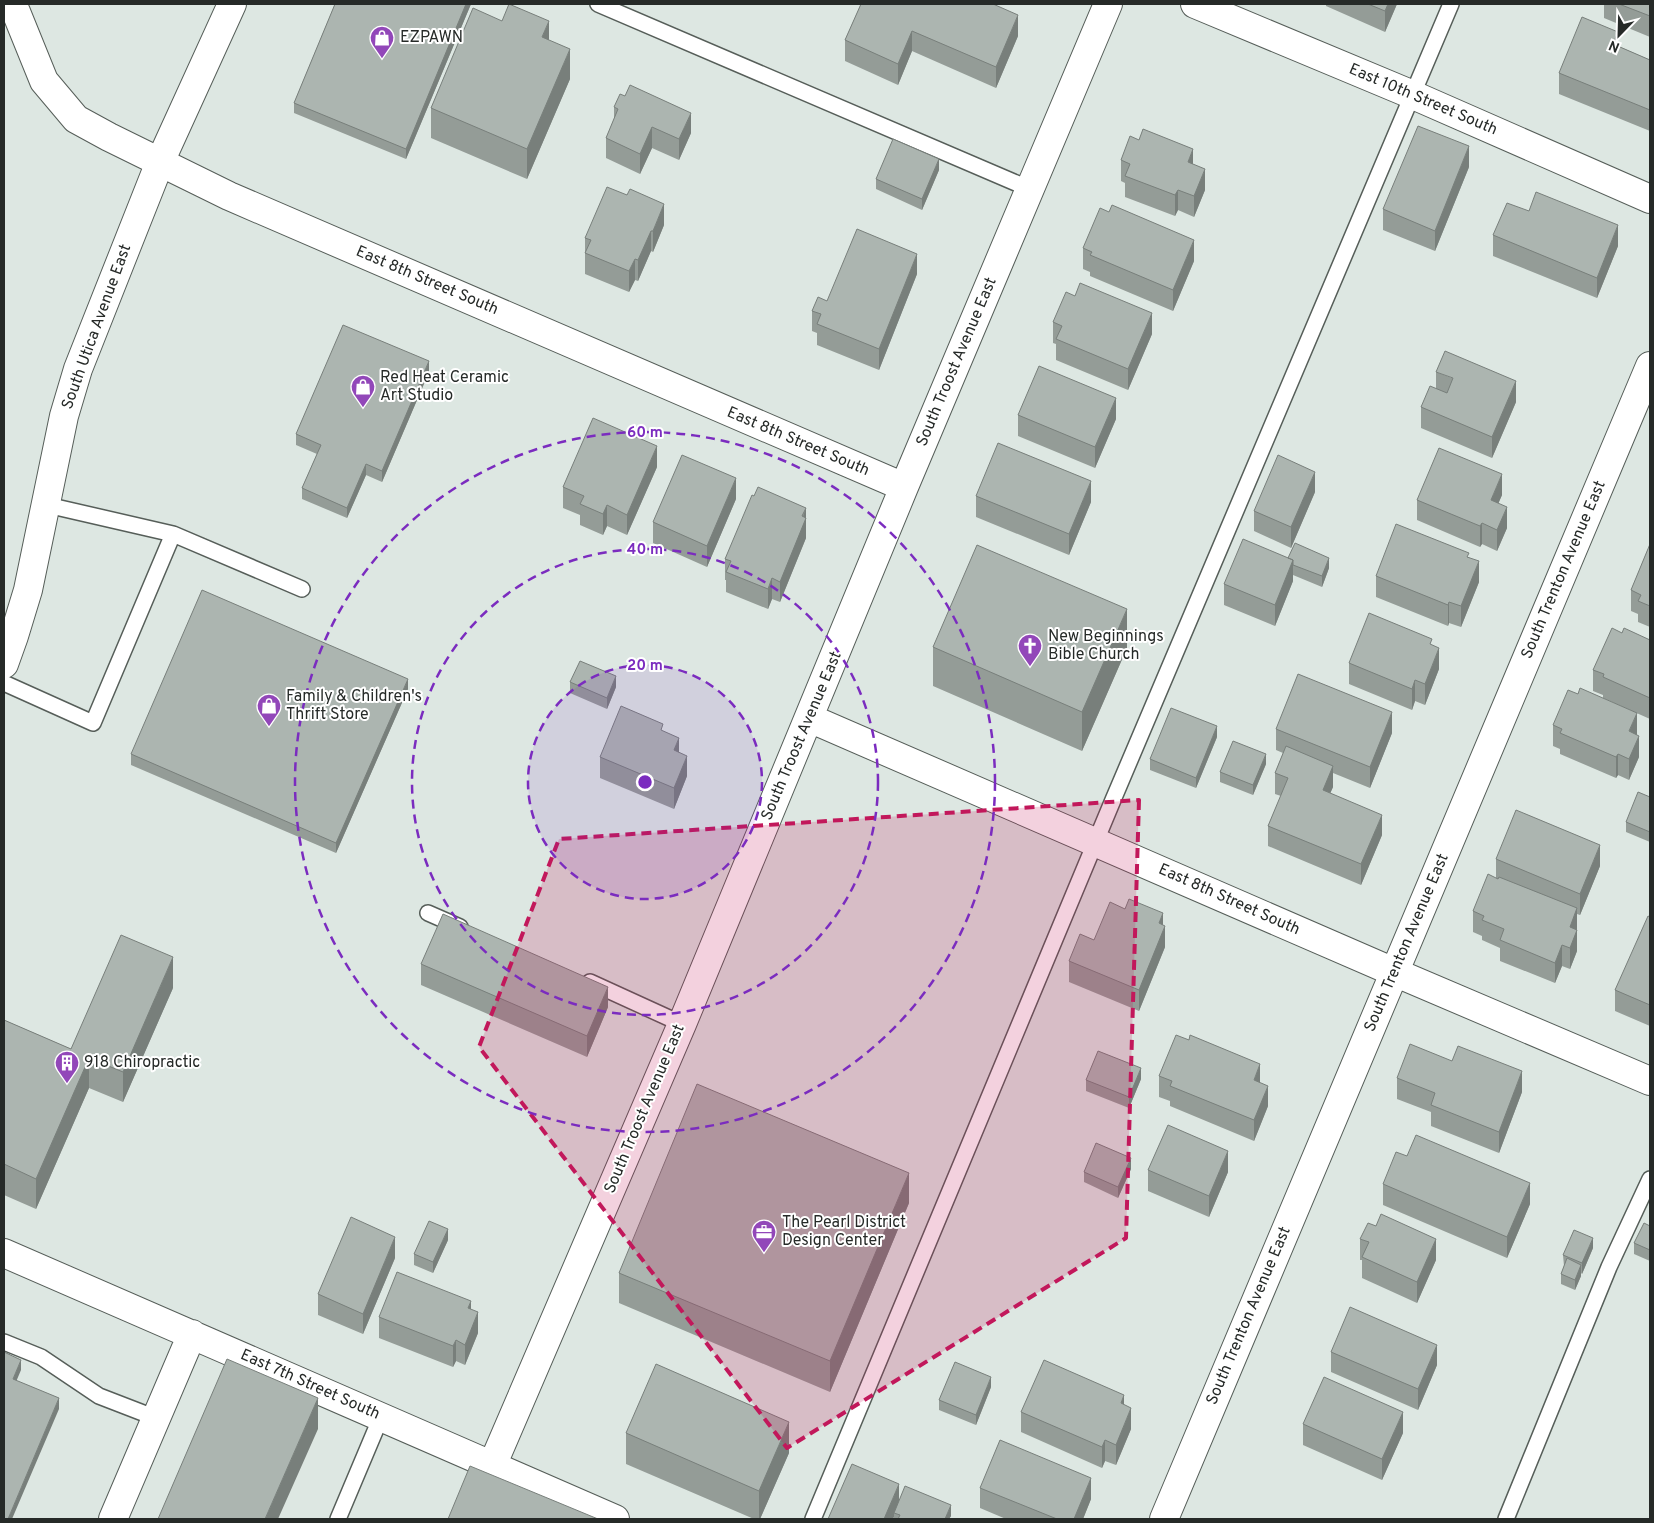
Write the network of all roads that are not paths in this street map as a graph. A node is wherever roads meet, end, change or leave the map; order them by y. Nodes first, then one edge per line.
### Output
1 (10, 4) edge
2 (232, 4) edge
3 (598, 4) edge
4 (1108, 4) edge
5 (1195, 4) edge
6 (1451, 4) edge
7 (1413, 95) junction
8 (160, 162) junction
9 (1030, 189) junction
10 (1650, 199) edge
11 (1650, 366) edge
12 (904, 487) junction
13 (46, 505) junction
14 (173, 534) junction
15 (302, 589) dead end
16 (4, 664) edge
17 (4, 683) edge
18 (809, 718) junction
19 (1096, 842) junction
20 (428, 913) dead end
21 (474, 933) edge
22 (1394, 972) junction
23 (575, 976) edge
24 (682, 1024) junction
25 (1650, 1081) edge
26 (1650, 1179) edge
27 (4, 1253) edge
28 (192, 1334) junction
29 (4, 1342) edge
30 (381, 1417) junction
31 (156, 1418) junction
32 (492, 1466) junction
33 (113, 1519) edge
34 (338, 1519) edge
35 (615, 1519) edge
36 (813, 1519) edge
37 (1164, 1519) edge
38 (1506, 1519) edge

1 - 8 street, East 8th Street South
2 - 8 street, South Utica Avenue East
3 - 9 lane
4 - 9 street, South Troost Avenue East
5 - 7 street, East 10th Street South
6 - 7 lane
7 - 10 street, East 10th Street South
7 - 19 lane
8 - 12 street, East 8th Street South
8 - 13 street, South Utica Avenue East
9 - 12 street, South Troost Avenue East
11 - 22 street, South Trenton Avenue East
12 - 18 street, South Troost Avenue East
13 - 14 lane
13 - 16 street, South Utica Avenue East
14 - 15 lane
14 - 17 lane
18 - 19 street, East 8th Street South
18 - 24 street, South Troost Avenue East
19 - 22 street, East 8th Street South
19 - 36 lane
20 - 21 lane
22 - 25 street, East 8th Street South
22 - 37 street, South Trenton Avenue East
23 - 24 lane
24 - 32 street, South Troost Avenue East
26 - 38 lane
27 - 28 street, East 7th Street South
28 - 30 street, East 7th Street South
28 - 31 street
29 - 31 lane
30 - 32 street, East 7th Street South
30 - 34 lane
31 - 33 street
32 - 35 street, East 7th Street South

